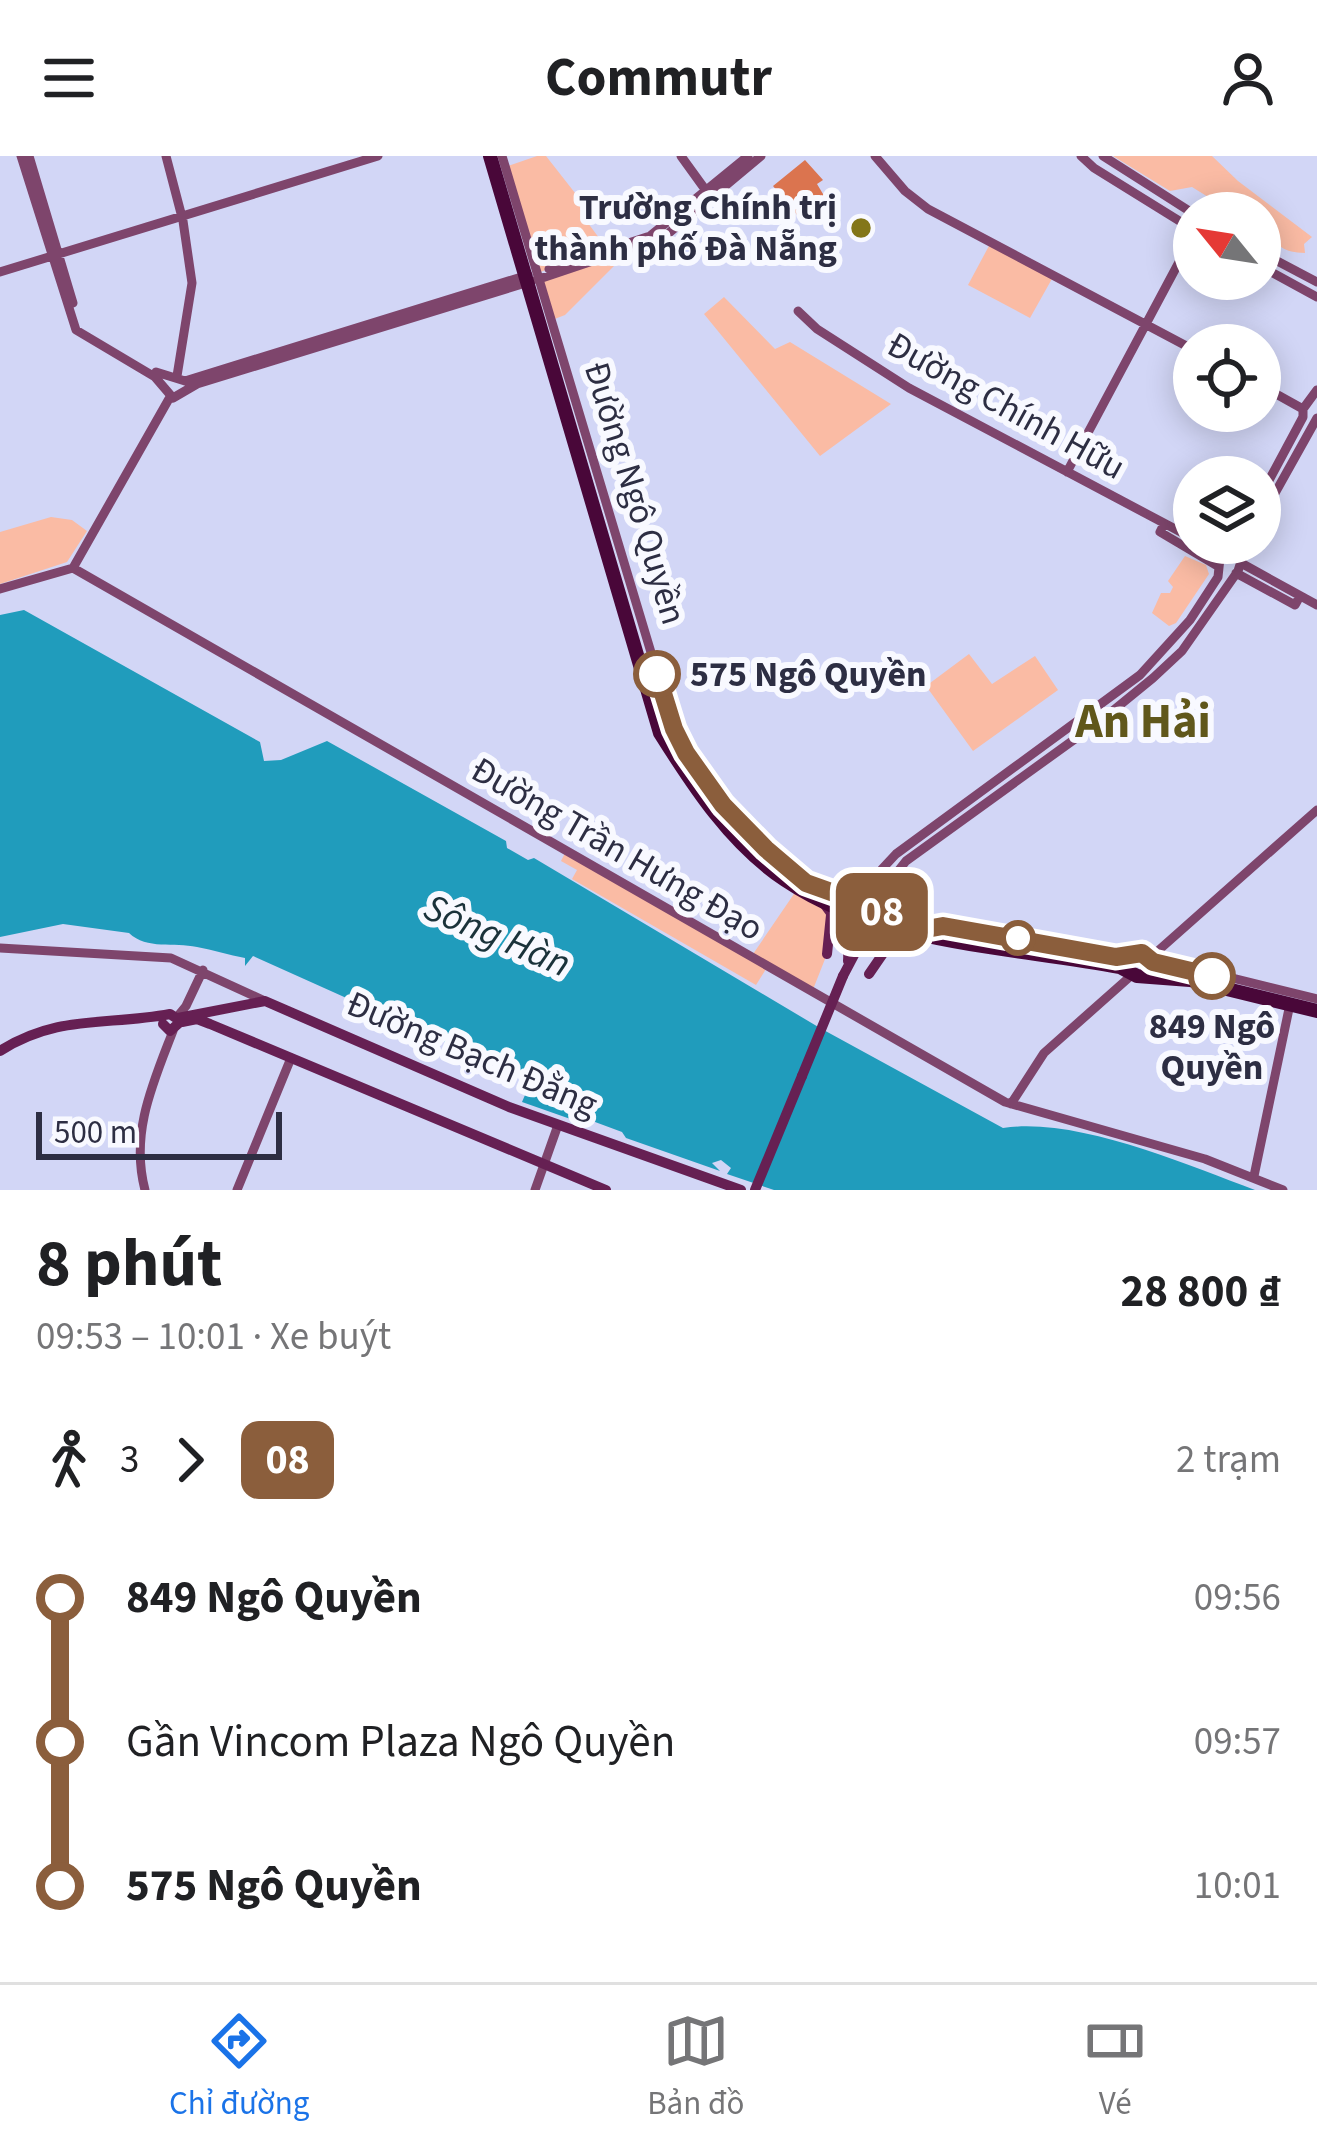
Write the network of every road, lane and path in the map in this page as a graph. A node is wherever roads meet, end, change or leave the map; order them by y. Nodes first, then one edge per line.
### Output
1 (25, 156) edge
2 (166, 156) edge
3 (378, 156) edge
4 (494, 156) edge
5 (681, 156) edge
6 (748, 156) edge
7 (761, 156) edge
8 (875, 156) edge
9 (1081, 156) edge
10 (1103, 156) edge
11 (1116, 165) junction
12 (1108, 178) junction
13 (709, 193) junction
14 (1173, 201) edge
15 (182, 216) junction
16 (1173, 219) edge
17 (55, 255) junction
18 (1281, 263) edge
19 (0, 272) edge
20 (1173, 272) edge
21 (1281, 277) edge
22 (531, 278) junction
23 (1317, 282) edge
24 (1317, 297) edge
25 (798, 311) dead end
26 (1146, 324) junction
27 (1173, 339) edge
28 (176, 381) junction
29 (1317, 390) edge
30 (1281, 396) edge
31 (170, 397) junction
32 (1310, 412) edge
33 (1281, 461) edge
34 (1067, 472) junction
35 (1281, 475) edge
36 (1162, 528) junction
37 (1173, 532) edge
38 (1220, 564) edge
39 (1237, 564) edge
40 (1239, 564) edge
41 (1238, 567) junction
42 (73, 568) junction
43 (1220, 568) junction
44 (0, 589) edge
45 (1317, 605) edge
46 (1176, 647) junction
47 (1317, 810) edge
48 (885, 877) junction
49 (827, 902) junction
50 (869, 914) junction
51 (907, 931) junction
52 (848, 945) junction
53 (0, 948) edge
54 (865, 951) junction
55 (850, 960) junction
56 (1141, 966) junction
57 (203, 970) junction
58 (1186, 975) junction
59 (1317, 1000) edge
60 (265, 1001) junction
61 (1289, 1006) junction
62 (1317, 1013) edge
63 (210, 1017) junction
64 (172, 1025) junction
65 (0, 1055) edge
66 (291, 1058) junction
67 (1011, 1104) junction
68 (558, 1125) junction
69 (543, 1165) junction
70 (1254, 1176) junction
71 (145, 1190) edge
72 (237, 1190) edge
73 (535, 1190) edge
74 (606, 1190) edge
75 (741, 1190) edge
76 (755, 1190) edge
77 (1283, 1190) edge

1 - 17 street
2 - 15 street
3 - 15 street
4 - 22 highway
5 - 13 street
6 - 13 street
7 - 13 street
8 - 26 street
9 - 12 street
10 - 11 street
11 - 12 street
11 - 14 street
12 - 16 street
13 - 22 street
15 - 17 street
15 - 28 street
17 - 19 street
17 - 28 street
18 - 23 street
20 - 26 street
21 - 24 street
22 - 28 street
22 - 49 highway
25 - 34 street, Đường Chính Hữu
26 - 27 street
26 - 34 street
28 - 31 street
28 - 31 street
29 - 32 street
30 - 32 street
31 - 42 street
32 - 33 street
32 - 35 street
34 - 36 street, Đường Chính Hữu
36 - 37 street, Đường Chính Hữu
36 - 43 street, Đường Chính Hữu
38 - 43 street
39 - 41 street, Đường Chính Hữu
40 - 41 street
41 - 43 street, Đường Chính Hữu
41 - 45 street
41 - 46 street
42 - 44 street
42 - 67 street, Đường Trần Hưng Đạo
43 - 46 street
46 - 48 street
47 - 56 street
48 - 49 main road
48 - 50 street
48 - 51 main road
49 - 50 highway
49 - 52 main road
49 - 52 main road
50 - 51 highway
50 - 55 main road
51 - 54 main road
51 - 54 main road
51 - 56 highway
52 - 55 main road
53 - 57 street
54 - 55 main road
55 - 76 main road, bridge
56 - 58 highway
56 - 67 street
57 - 60 street
57 - 64 street
58 - 59 highway
58 - 61 highway
60 - 63 main road
60 - 68 main road, Đường Bạch Đằng
61 - 62 highway
61 - 70 street
63 - 64 main road
63 - 66 main road
64 - 65 main road
64 - 71 street
66 - 69 main road
66 - 72 street
67 - 70 street, Đường Trần Hưng Đạo
68 - 69 street
68 - 75 main road, Đường Bạch Đằng
69 - 73 street
69 - 74 main road
70 - 77 street, Đường Trần Hưng Đạo

